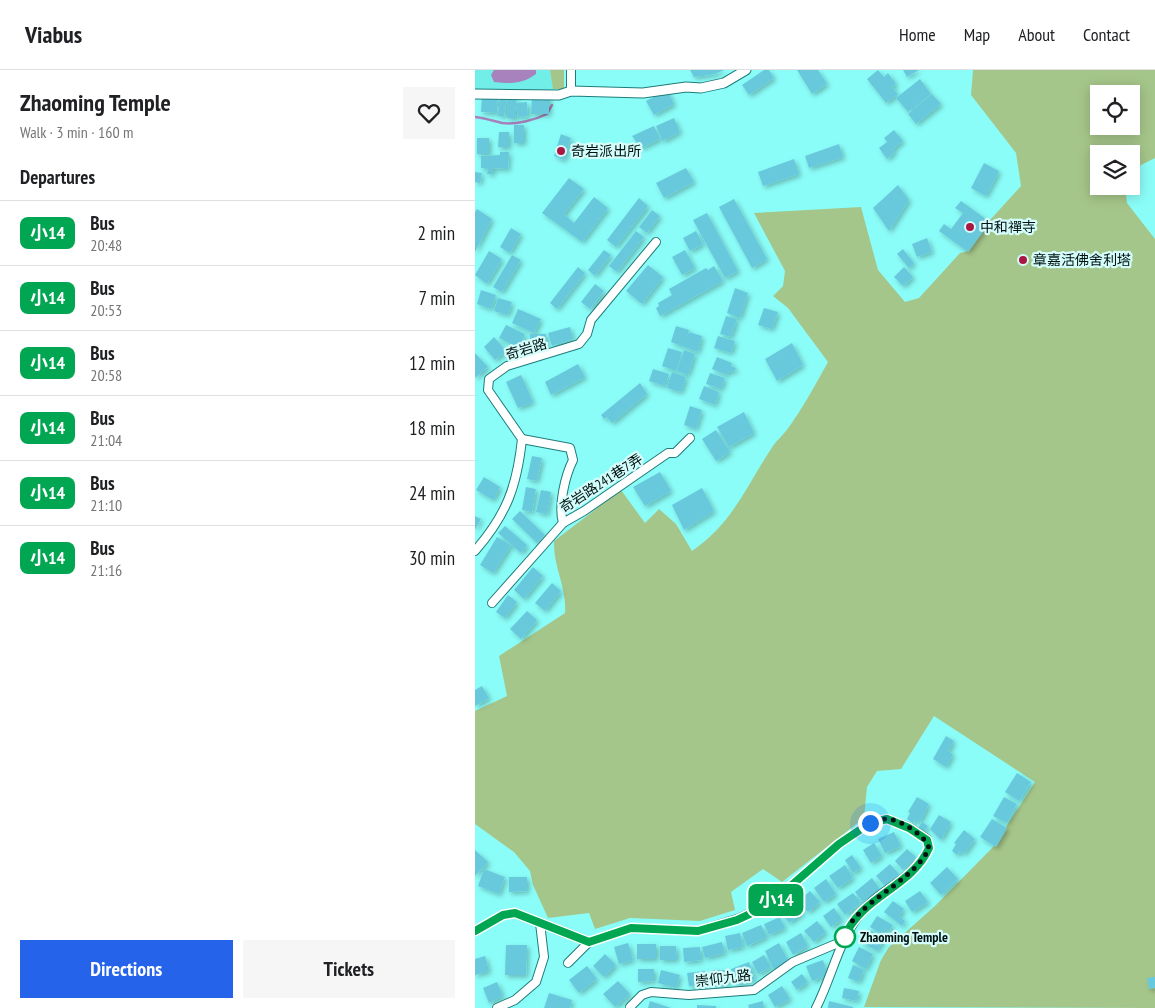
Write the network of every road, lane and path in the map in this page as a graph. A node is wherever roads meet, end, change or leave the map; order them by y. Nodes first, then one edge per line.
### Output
1 (571, 70) edge
2 (746, 70) edge
3 (571, 91) junction
4 (475, 94) edge
5 (656, 242) dead end
6 (690, 438) dead end
7 (522, 439) junction
8 (563, 523) junction
9 (475, 551) edge
10 (492, 603) dead end
11 (540, 923) junction
12 (475, 931) edge
13 (843, 941) junction
14 (589, 942) junction
15 (568, 963) dead end
16 (630, 1007) edge
17 (497, 1008) edge
18 (816, 1008) edge

1 - 3 street
2 - 3 street
3 - 4 street
5 - 7 street, 奇岩路
6 - 8 street, 奇岩路241巷7弄
7 - 8 street
7 - 9 street
8 - 10 street, 奇岩路241巷7弄
11 - 12 street
11 - 14 street
11 - 17 street
13 - 14 street
13 - 16 street, 崇仰九路
13 - 18 street
14 - 15 street

